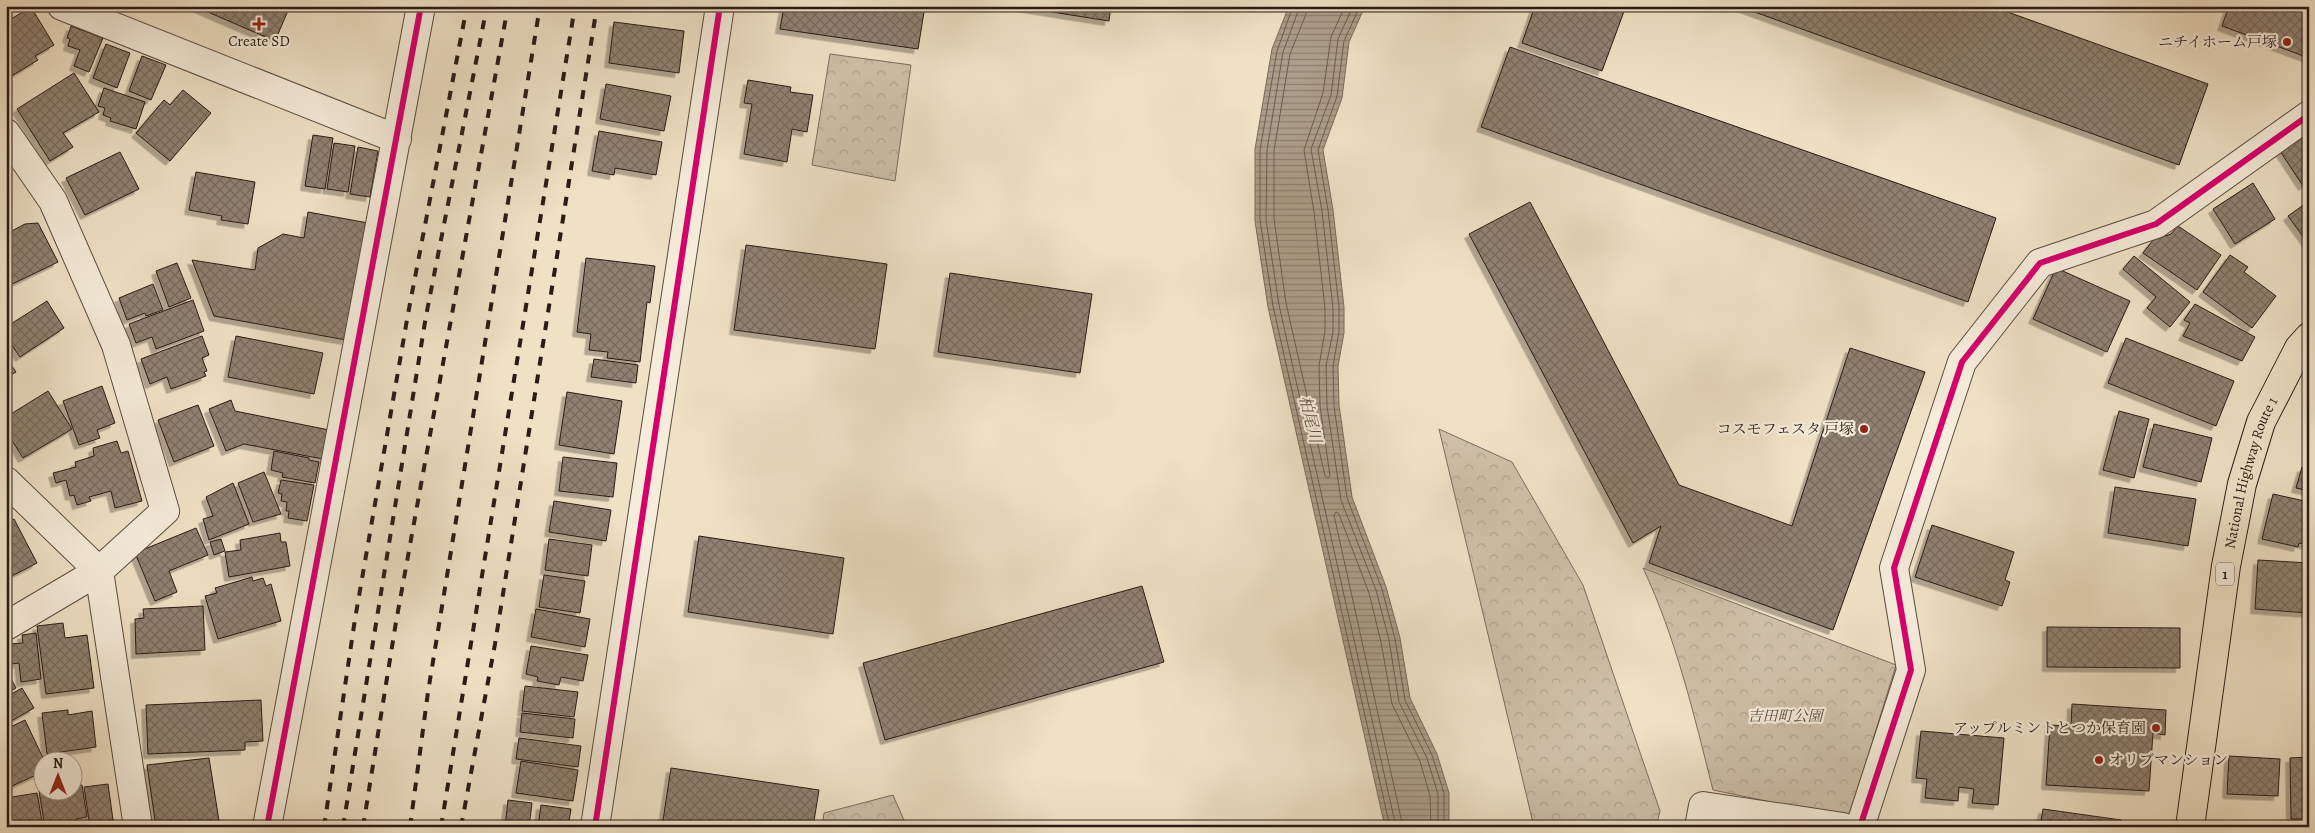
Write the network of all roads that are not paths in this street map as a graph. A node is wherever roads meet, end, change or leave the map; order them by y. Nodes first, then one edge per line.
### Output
1 (62, 6) edge
2 (421, 6) edge
3 (720, 6) edge
4 (2309, 115) edge
5 (6, 133) edge
6 (397, 140) junction
7 (2309, 337) edge
8 (6, 481) edge
9 (99, 571) junction
10 (6, 626) edge
11 (138, 827) edge
12 (267, 827) edge
13 (595, 827) edge
14 (1699, 827) edge
15 (1842, 827) edge
16 (1860, 827) edge
17 (2190, 827) edge

1 - 6 street
2 - 6 street
3 - 13 street
4 - 16 street
5 - 9 street
6 - 12 street
7 - 17 highway, National Highway Route 1 / 1
8 - 9 street
9 - 10 street
9 - 11 street
14 - 15 street

